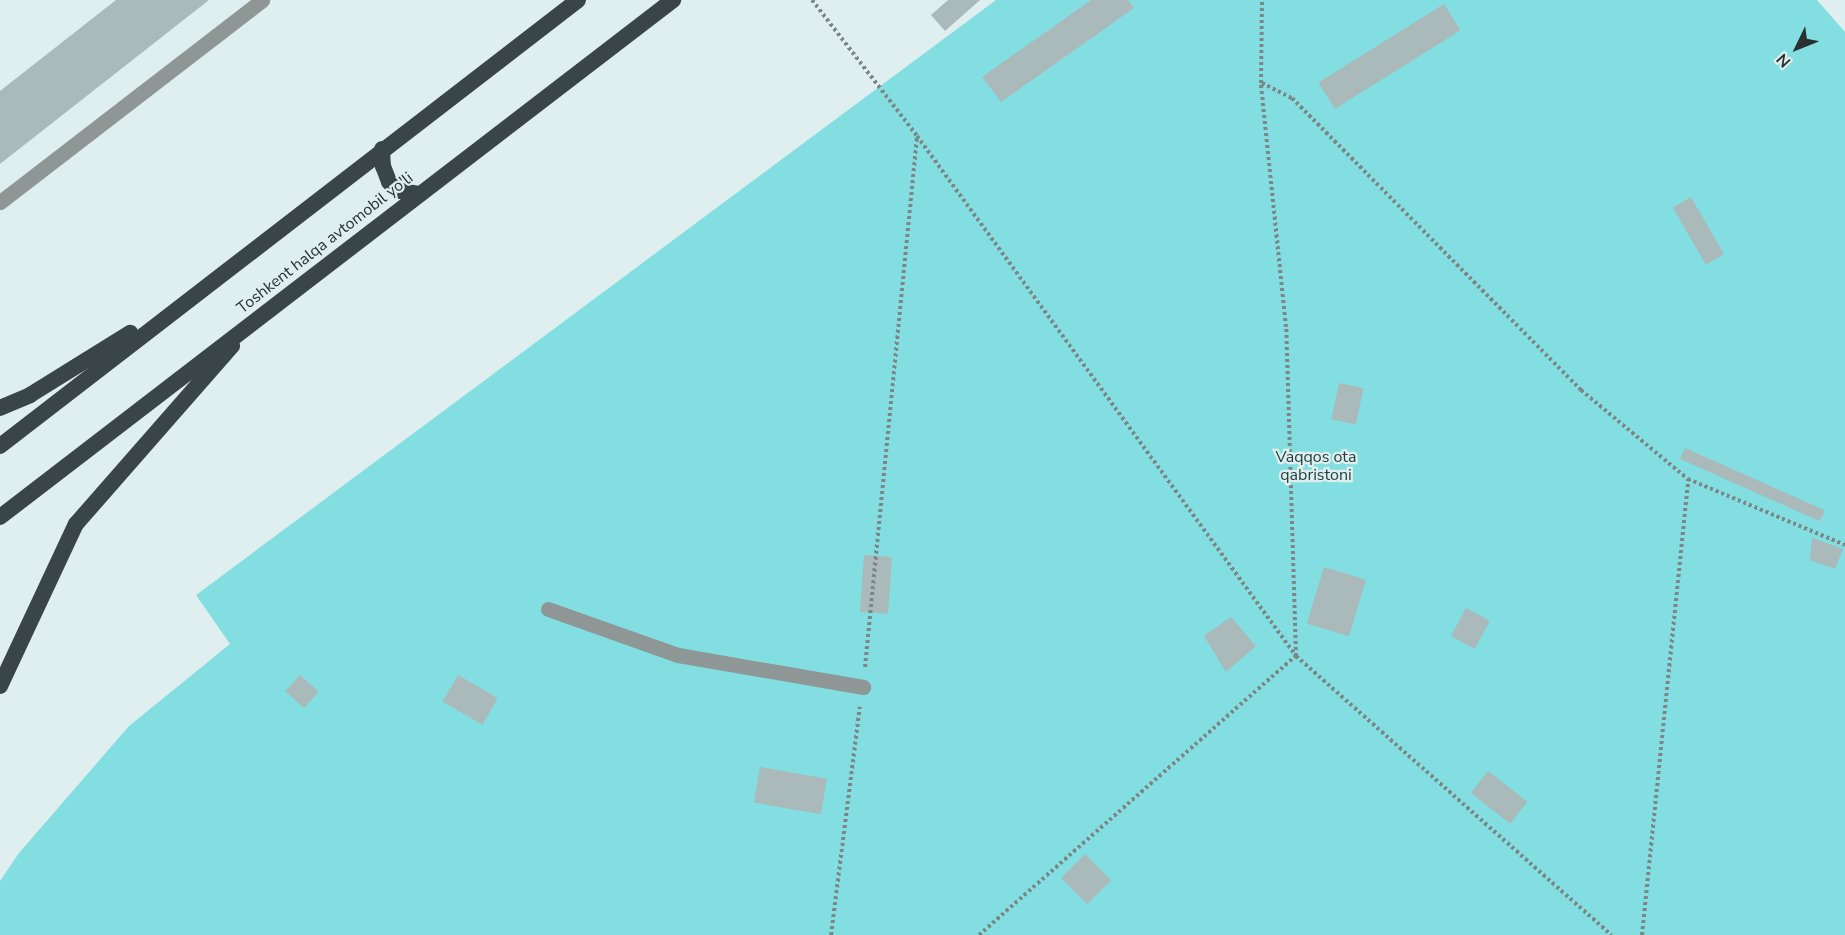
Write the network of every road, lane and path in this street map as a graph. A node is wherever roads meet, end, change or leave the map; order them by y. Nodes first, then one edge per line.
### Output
1 (262, 0) edge
2 (578, 0) edge
3 (673, 0) edge
4 (812, 0) edge
5 (1262, 0) edge
6 (1261, 83) junction
7 (917, 136) junction
8 (382, 149) junction
9 (419, 194) junction
10 (0, 202) edge
11 (216, 278) junction
12 (255, 320) junction
13 (1, 406) edge
14 (0, 446) edge
15 (1688, 479) junction
16 (0, 517) edge
17 (1845, 545) edge
18 (548, 609) dead end
19 (1296, 657) junction
20 (0, 686) edge
21 (863, 687) junction
22 (831, 935) edge
23 (979, 935) edge
24 (1611, 935) edge
25 (1642, 935) edge

1 - 10 lane
2 - 8 highway
3 - 9 highway, Toshkent halqa avtomobil yo'li
4 - 7 path
5 - 6 path
6 - 15 path
6 - 19 path
7 - 19 path
7 - 21 path
8 - 9 highway
8 - 11 highway
9 - 12 highway, Toshkent halqa avtomobil yo'li
11 - 13 highway
11 - 14 highway
12 - 16 highway, Toshkent halqa avtomobil yo'li
12 - 20 highway
15 - 17 path
15 - 25 path
18 - 21 lane
19 - 23 path
19 - 24 path
21 - 22 path

